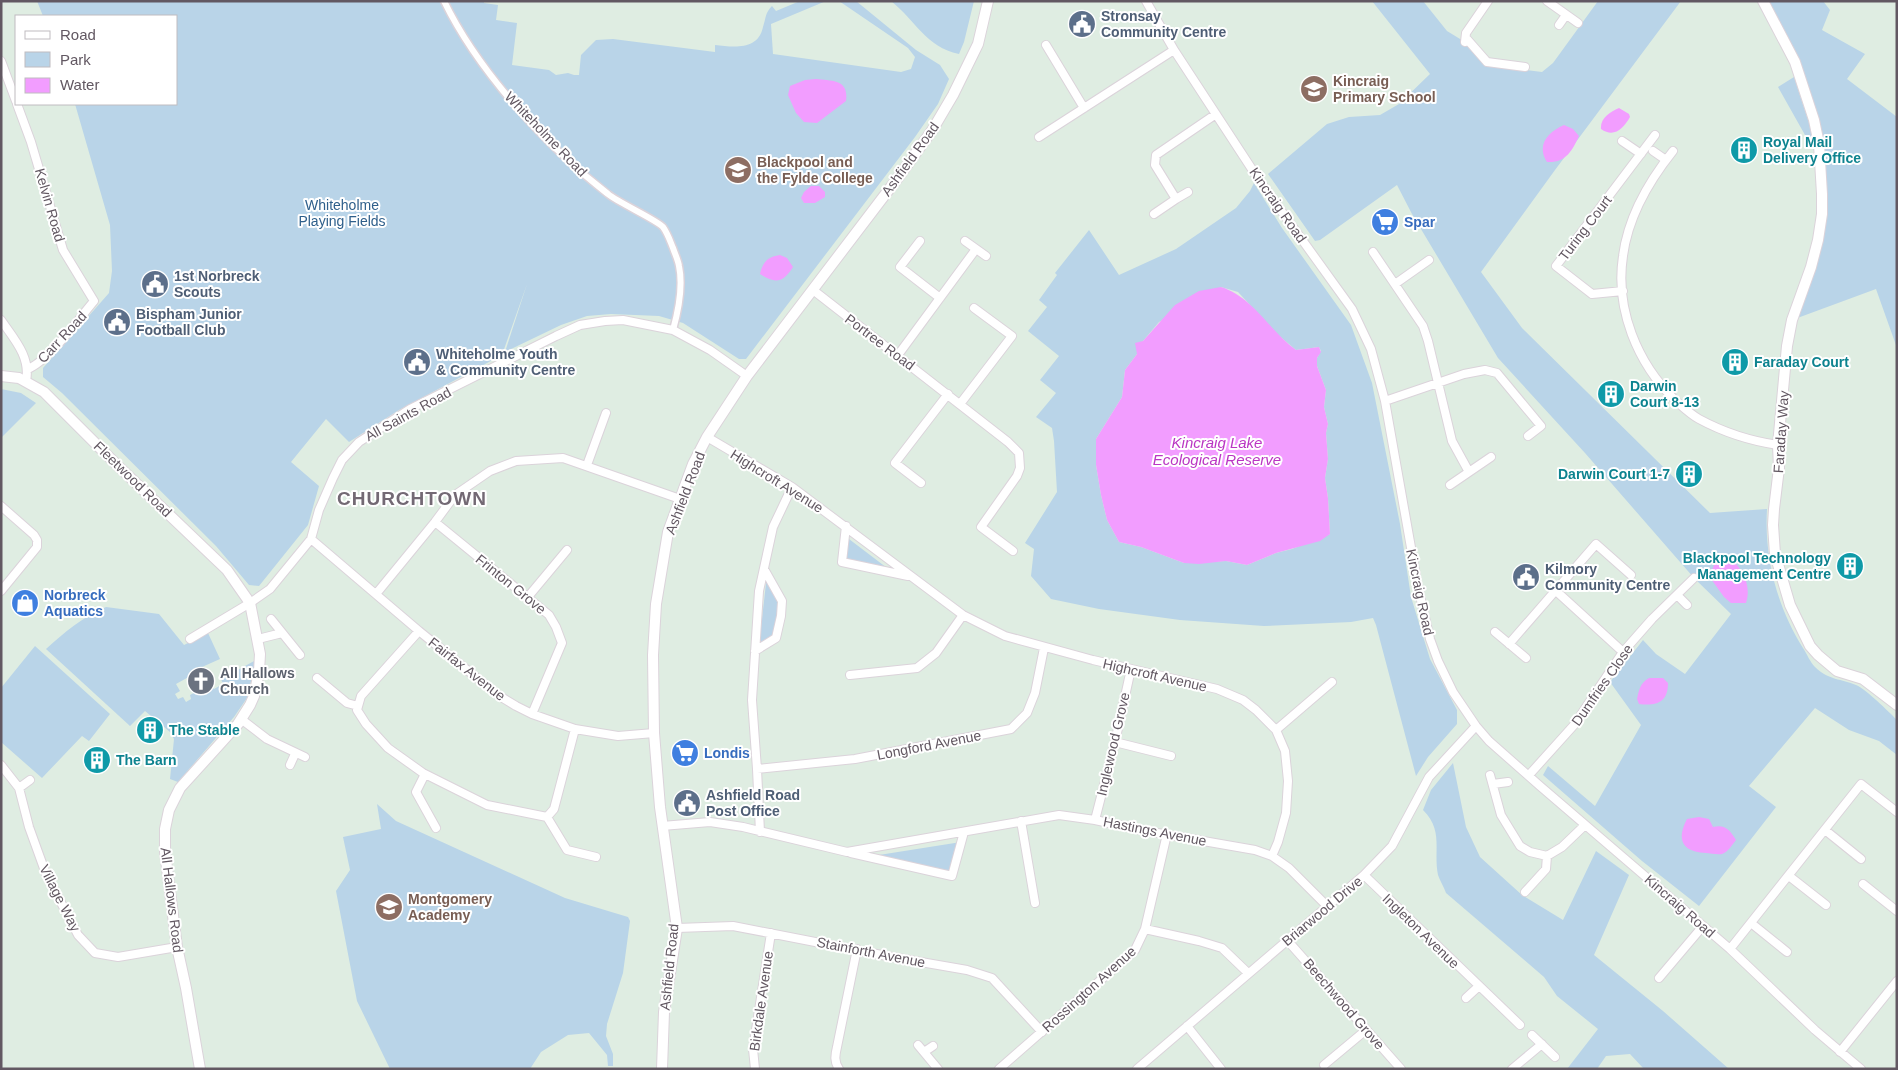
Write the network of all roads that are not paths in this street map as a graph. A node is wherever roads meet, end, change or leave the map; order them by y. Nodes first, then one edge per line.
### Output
1 (444, 1) edge
2 (988, 1) edge
3 (1146, 1) edge
4 (1488, 1) edge
5 (1547, 1) edge
6 (1763, 1) edge
7 (1566, 15) junction
8 (1578, 23) dead end
9 (1559, 24) dead end
10 (1046, 45) dead end
11 (1174, 50) junction
12 (1, 61) edge
13 (1525, 68) dead end
14 (15, 97) edge
15 (18, 105) edge
16 (1084, 108) junction
17 (1216, 114) junction
18 (1655, 135) dead end
19 (1039, 137) dead end
20 (1622, 141) dead end
21 (1653, 150) dead end
22 (1673, 151) dead end
23 (1641, 154) junction
24 (1666, 160) junction
25 (1188, 192) dead end
26 (1176, 199) junction
27 (1154, 214) dead end
28 (965, 241) dead end
29 (920, 242) dead end
30 (976, 249) junction
31 (1373, 252) dead end
32 (986, 256) dead end
33 (1429, 260) dead end
34 (1395, 284) junction
35 (813, 290) junction
36 (1622, 291) junction
37 (940, 298) junction
38 (94, 301) joint
39 (974, 308) dead end
40 (1, 320) edge
41 (673, 330) junction
42 (898, 356) junction
43 (28, 369) junction
44 (1, 376) edge
45 (747, 376) junction
46 (26, 381) junction
47 (1437, 384) junction
48 (948, 394) junction
49 (1385, 401) junction
50 (960, 404) junction
51 (606, 413) dead end
52 (1528, 436) dead end
53 (707, 437) junction
54 (1778, 445) junction
55 (1492, 457) dead end
56 (587, 465) junction
57 (1469, 472) junction
58 (921, 483) dead end
59 (1450, 485) dead end
60 (792, 487) junction
61 (680, 499) junction
62 (1, 506) edge
63 (435, 522) junction
64 (846, 526) junction
65 (311, 539) junction
66 (567, 550) dead end
67 (1013, 551) dead end
68 (764, 569) junction
69 (1631, 575) dead end
70 (911, 576) junction
71 (1694, 578) dead end
72 (1555, 590) junction
73 (1, 591) edge
74 (376, 594) junction
75 (1676, 595) junction
76 (527, 598) junction
77 (250, 603) junction
78 (1687, 605) dead end
79 (963, 615) junction
80 (271, 619) dead end
81 (419, 631) junction
82 (1495, 632) dead end
83 (282, 633) junction
84 (190, 639) dead end
85 (258, 639) junction
86 (1509, 644) junction
87 (1044, 648) junction
88 (754, 651) junction
89 (1622, 652) junction
90 (300, 655) dead end
91 (1526, 658) dead end
92 (1131, 669) junction
93 (850, 675) dead end
94 (1332, 682) dead end
95 (314, 687) dead end
96 (1897, 705) edge
97 (358, 706) junction
98 (532, 714) junction
99 (241, 719) junction
100 (1476, 726) junction
101 (575, 729) junction
102 (1276, 730) junction
103 (654, 733) junction
104 (1115, 742) junction
105 (296, 754) junction
106 (1171, 756) dead end
107 (305, 757) dead end
108 (1, 765) edge
109 (290, 765) dead end
110 (757, 769) junction
111 (425, 774) junction
112 (1490, 775) dead end
113 (1529, 775) junction
114 (30, 780) dead end
115 (1508, 782) dead end
116 (1493, 784) junction
117 (20, 788) junction
118 (1897, 812) edge
119 (547, 817) junction
120 (1095, 820) junction
121 (1021, 821) junction
122 (1585, 825) junction
123 (662, 826) junction
124 (436, 828) dead end
125 (1825, 830) junction
126 (760, 832) junction
127 (964, 832) junction
128 (1167, 834) junction
129 (847, 852) junction
130 (1272, 856) junction
131 (1547, 856) junction
132 (596, 857) dead end
133 (1861, 859) dead end
134 (1364, 875) junction
135 (1789, 876) junction
136 (1862, 884) dead end
137 (1525, 892) dead end
138 (1036, 903) dead end
139 (1826, 905) dead end
140 (1327, 906) junction
141 (1897, 911) edge
142 (1751, 923) junction
143 (1703, 926) junction
144 (676, 928) junction
145 (1145, 928) junction
146 (771, 933) junction
147 (1287, 940) junction
148 (177, 947) junction
149 (856, 949) junction
150 (1730, 949) junction
151 (1787, 952) dead end
152 (1248, 973) junction
153 (1658, 978) dead end
154 (1897, 981) edge
155 (1479, 986) junction
156 (1466, 998) dead end
157 (1520, 1025) dead end
158 (1188, 1026) junction
159 (1366, 1030) junction
160 (1042, 1032) junction
161 (1532, 1035) dead end
162 (1542, 1044) junction
163 (918, 1045) dead end
164 (933, 1046) dead end
165 (924, 1052) junction
166 (1840, 1052) junction
167 (1555, 1057) dead end
168 (1324, 1065) dead end
169 (200, 1069) edge
170 (662, 1069) edge
171 (755, 1069) edge
172 (839, 1069) edge
173 (938, 1069) edge
174 (999, 1069) edge
175 (1137, 1069) edge
176 (1221, 1069) edge
177 (1401, 1069) edge
178 (1512, 1069) edge
179 (1860, 1069) edge

1 - 41 street, Whiteholme Road
2 - 35 street, Ashfield Road
3 - 11 street, Kincraig Road
4 - 13 street
5 - 7 street
6 - 54 street, Faraday Way
7 - 8 street
7 - 9 street
10 - 16 street
11 - 16 street
11 - 17 street, Kincraig Road
12 - 14 street, Kelvin Road
15 - 38 street, Kelvin Road
16 - 19 street
17 - 26 street
17 - 49 street, Kincraig Road
18 - 23 street, Turing Court
20 - 23 street
21 - 24 street
22 - 24 street
23 - 36 street, Turing Court
24 - 36 street
25 - 26 street
26 - 27 street
28 - 30 street
29 - 37 street
30 - 32 street
30 - 37 street
31 - 34 street
33 - 34 street
34 - 47 street
35 - 42 street, Portree Road
35 - 45 street, Ashfield Road
36 - 54 street
37 - 42 street
38 - 43 street, Carr Road
39 - 50 street
40 - 43 street
41 - 45 street, All Saints Road
41 - 65 street, All Saints Road
42 - 48 street, Portree Road
43 - 46 street
44 - 46 street, Fleetwood Road
45 - 53 street, Ashfield Road
46 - 77 street, Fleetwood Road
47 - 49 street
47 - 52 street
47 - 57 street
48 - 50 street, Portree Road
48 - 58 street
49 - 100 street, Kincraig Road
50 - 67 street, Portree Road
51 - 56 street
53 - 60 street, Highcroft Avenue
53 - 61 street, Ashfield Road
54 - 96 street, Faraday Way
55 - 57 street
56 - 61 street
56 - 63 street
57 - 59 street
60 - 64 street, Highcroft Avenue
60 - 68 street
61 - 103 street, Ashfield Road
62 - 73 street
63 - 74 street
63 - 76 street, Frinton Grove
64 - 70 street, Highcroft Avenue
64 - 70 street, Highcroft Avenue
65 - 74 street, Fairfax Avenue
65 - 77 street, All Saints Road
66 - 76 street
68 - 88 street
68 - 88 street
69 - 72 street
70 - 79 street, Highcroft Avenue
71 - 75 street, Dumfries Close
72 - 86 street
72 - 89 street
74 - 81 street, Fairfax Avenue
75 - 78 street
75 - 89 street, Dumfries Close
76 - 98 street, Frinton Grove
77 - 84 street, All Saints Road
77 - 85 street, All Hallows Road
79 - 87 street, Highcroft Avenue
79 - 93 street
80 - 83 street
81 - 97 street
81 - 98 street, Fairfax Avenue
82 - 86 street
83 - 85 street
83 - 90 street
85 - 99 street, All Hallows Road
86 - 91 street
87 - 92 street, Highcroft Avenue
87 - 110 street, Longford Avenue
88 - 110 street
89 - 113 street, Dumfries Close
92 - 102 street, Highcroft Avenue
92 - 104 street, Inglewood Grove
94 - 102 street
95 - 97 street
97 - 111 street
98 - 101 street, Fairfax Avenue
99 - 105 street
99 - 148 street, All Hallows Road
100 - 113 street, Kincraig Road
100 - 134 street, Briarwood Drive
101 - 103 street, Fairfax Avenue
101 - 119 street
102 - 130 street, Highcroft Avenue
103 - 123 street, Ashfield Road
104 - 106 street
104 - 120 street, Inglewood Grove
105 - 107 street
105 - 109 street
108 - 117 street, Village Way
110 - 126 street
111 - 119 street
111 - 124 street
112 - 116 street
113 - 122 street, Kincraig Road
114 - 117 street
115 - 116 street
116 - 131 street
117 - 148 street, Village Way
118 - 125 street
119 - 132 street
120 - 121 street, Hastings Avenue
120 - 128 street, Hastings Avenue
121 - 127 street, Hastings Avenue
121 - 138 street
122 - 131 street
122 - 143 street, Kincraig Road
123 - 126 street, Hastings Avenue
123 - 144 street, Ashfield Road
125 - 133 street
125 - 135 street
126 - 129 street, Hastings Avenue
127 - 129 street, Hastings Avenue
127 - 129 street, Hastings Avenue
128 - 130 street, Hastings Avenue
128 - 145 street, Rossington Avenue
130 - 140 street, Hastings Avenue
131 - 137 street
134 - 140 street, Briarwood Drive
134 - 155 street, Ingleton Avenue
135 - 139 street
135 - 142 street
136 - 141 street
140 - 147 street, Briarwood Drive
142 - 150 street
142 - 151 street
143 - 150 street, Kincraig Road
143 - 153 street
144 - 146 street, Stainforth Avenue
144 - 170 street, Ashfield Road
145 - 152 street
145 - 160 street, Rossington Avenue
146 - 149 street, Stainforth Avenue
146 - 171 street, Birkdale Avenue
147 - 152 street, Briarwood Drive
147 - 159 street, Beechwood Grove
148 - 169 street, All Hallows Road
149 - 160 street, Stainforth Avenue
149 - 172 street
150 - 166 street, Kincraig Road
152 - 158 street, Briarwood Drive
154 - 166 street
155 - 156 street
155 - 157 street, Ingleton Avenue
158 - 175 street, Briarwood Drive
158 - 176 street
159 - 168 street
159 - 177 street, Beechwood Grove
160 - 174 street, Rossington Avenue
161 - 162 street
162 - 167 street
162 - 178 street
163 - 165 street
164 - 165 street
165 - 173 street
166 - 179 street, Kincraig Road

